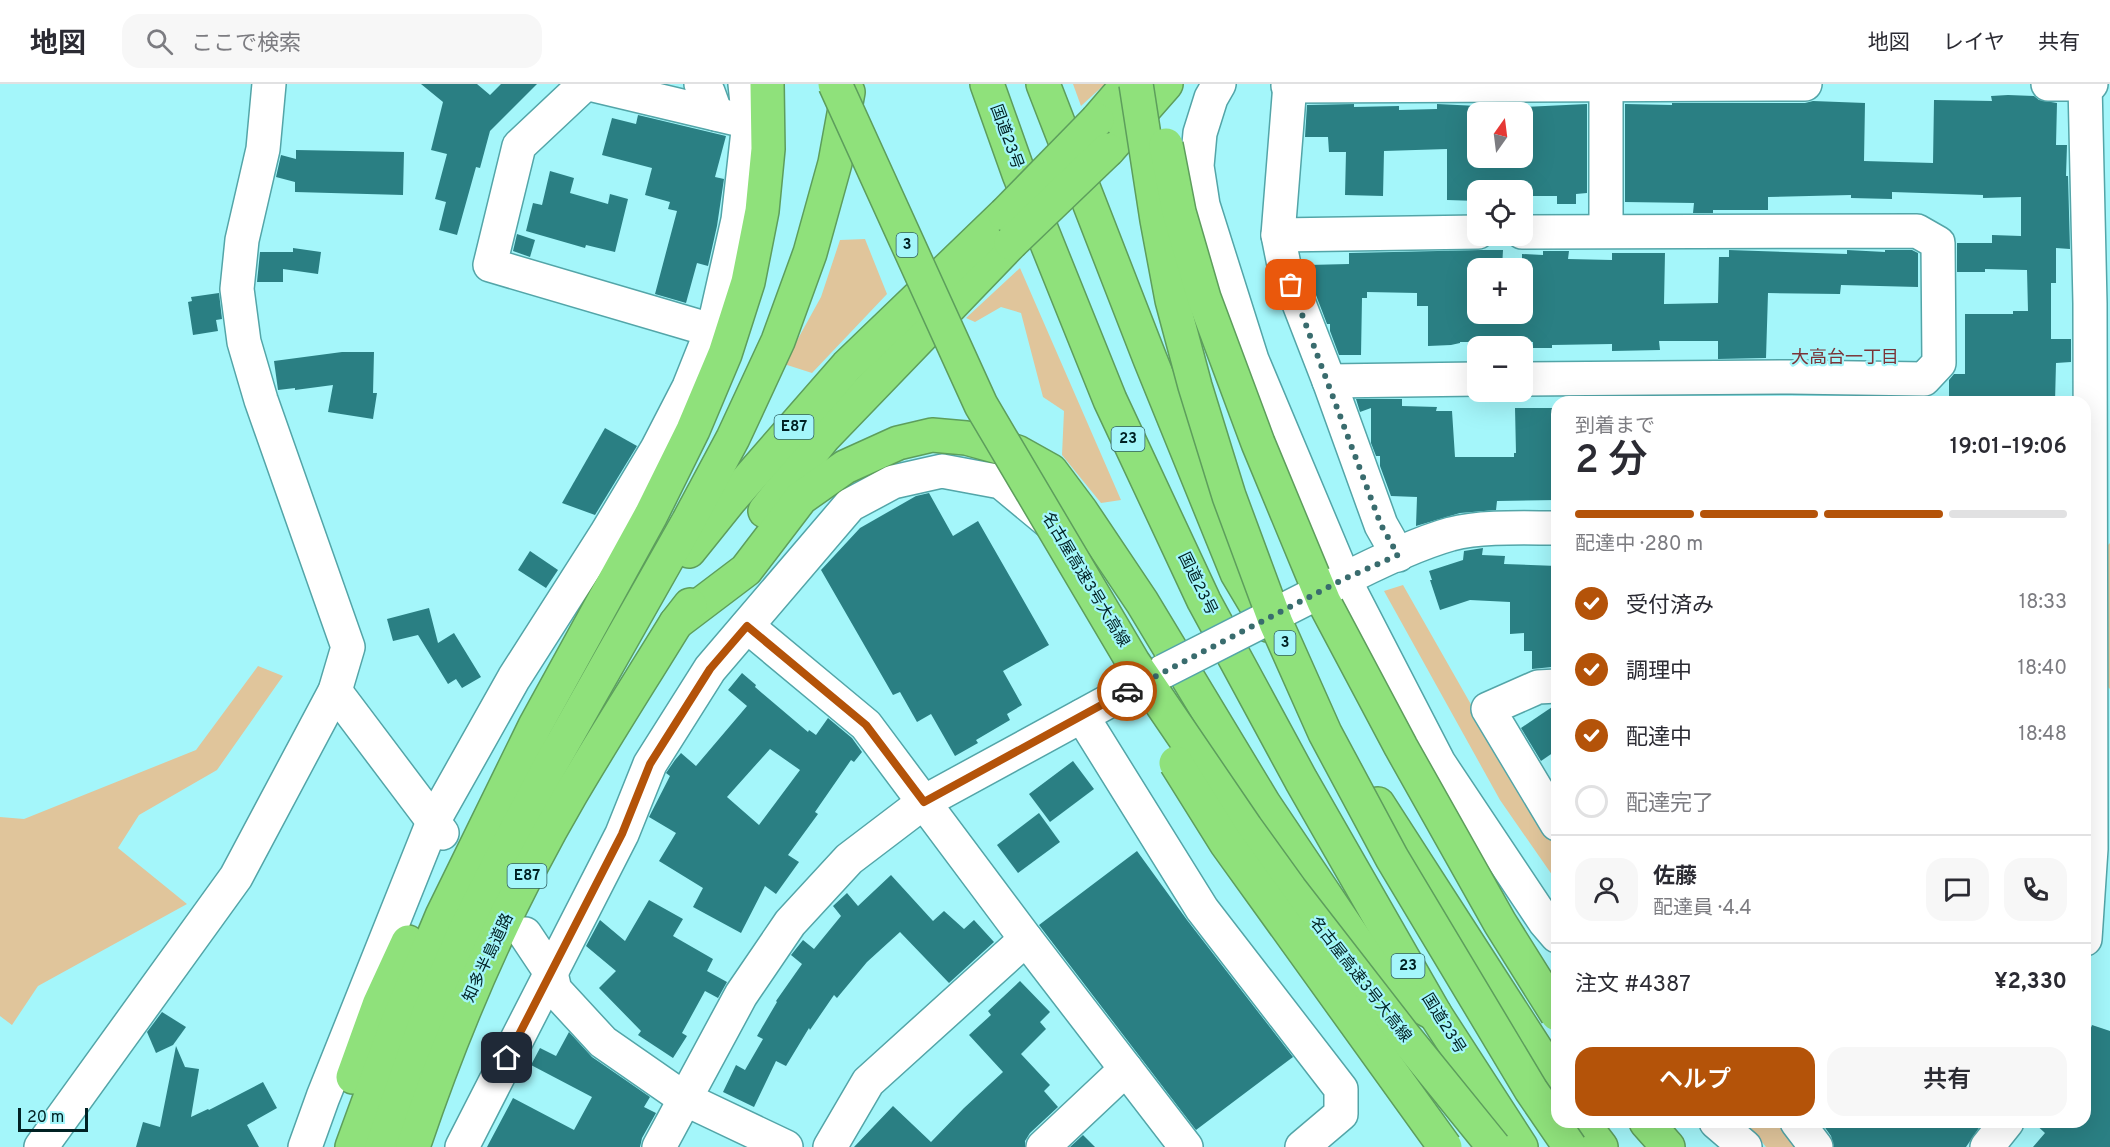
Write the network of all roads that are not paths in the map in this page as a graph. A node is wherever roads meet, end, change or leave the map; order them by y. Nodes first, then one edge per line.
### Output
1 (270, 84) edge
2 (587, 84) edge
3 (701, 84) edge
4 (745, 84) edge
5 (767, 84) edge
6 (835, 84) edge
7 (849, 84) edge
8 (987, 84) edge
9 (1043, 84) edge
10 (1128, 84) edge
11 (1136, 84) edge
12 (1156, 84) edge
13 (1166, 84) edge
14 (1219, 84) edge
15 (1805, 84) edge
16 (2048, 84) edge
17 (2085, 84) edge
18 (2091, 84) edge
19 (1289, 85) edge
20 (1606, 86) junction
21 (716, 114) junction
22 (748, 122) junction
23 (1008, 228) junction
24 (1606, 231) junction
25 (1467, 232) edge
26 (1533, 232) edge
27 (1278, 235) junction
28 (711, 330) junction
29 (1467, 379) edge
30 (1533, 379) edge
31 (1329, 381) junction
32 (1791, 389) edge
33 (981, 405) junction
34 (2095, 525) edge
35 (1551, 528) edge
36 (1398, 555) junction
37 (1340, 581) junction
38 (676, 623) junction
39 (747, 626) junction
40 (609, 662) junction
41 (1159, 674) junction
42 (1551, 686) edge
43 (335, 691) junction
44 (2100, 705) edge
45 (1082, 716) junction
46 (1353, 765) junction
47 (506, 784) junction
48 (924, 802) junction
49 (1551, 814) edge
50 (437, 827) junction
51 (2095, 849) edge
52 (2091, 885) edge
53 (1551, 928) edge
54 (525, 934) dead end
55 (1026, 939) junction
56 (551, 973) junction
57 (1551, 1004) edge
58 (1435, 1014) junction
59 (1551, 1014) edge
60 (1126, 1069) junction
61 (1551, 1073) edge
62 (684, 1099) junction
63 (1551, 1119) edge
64 (1557, 1128) edge
65 (1587, 1128) edge
66 (1631, 1128) edge
67 (1651, 1128) edge
68 (1710, 1128) edge
69 (1723, 1128) edge
70 (1802, 1128) edge
71 (2002, 1128) edge
72 (41, 1147) edge
73 (305, 1147) edge
74 (330, 1147) edge
75 (352, 1147) edge
76 (382, 1147) edge
77 (413, 1147) edge
78 (462, 1147) edge
79 (660, 1147) edge
80 (786, 1147) edge
81 (830, 1147) edge
82 (1043, 1147) edge
83 (1186, 1147) edge
84 (1302, 1147) edge
85 (1434, 1147) edge
86 (1445, 1147) edge
87 (1494, 1147) edge
88 (1521, 1147) edge
89 (1570, 1147) edge
90 (1601, 1147) edge
91 (1644, 1147) edge
92 (1668, 1147) edge
93 (1724, 1147) edge
94 (1745, 1147) edge
95 (1816, 1147) edge
96 (1987, 1147) edge

1 - 43 street
2 - 21 street
2 - 28 street
3 - 21 street
4 - 22 street
5 - 47 highway
6 - 33 highway, 名古屋高速3号大高線 / 3, bridge
7 - 40 highway
8 - 58 highway, 国道23号 / 23
9 - 46 highway
10 - 23 highway, bridge
11 - 63 highway, 3, bridge
12 - 57 highway, bridge
13 - 23 highway, bridge
14 - 37 street
15 - 20 street
16 - 17 street
17 - 18 street
17 - 34 street
19 - 20 street
19 - 27 street
20 - 24 street
21 - 22 street
22 - 28 street
23 - 38 highway, E87
23 - 40 highway, E87
24 - 26 street
24 - 32 street
25 - 27 street
27 - 31 street
28 - 50 street
29 - 31 street
30 - 32 street
31 - 36 street
33 - 86 highway, bridge
33 - 87 highway, 名古屋高速3号大高線 / 3, bridge
34 - 44 street
35 - 36 street
36 - 37 street
37 - 41 street, bridge
37 - 53 street
38 - 58 highway
38 - 77 highway, 知多半島道路 / E87
39 - 41 street
39 - 48 street
39 - 56 street
40 - 76 highway, 知多半島道路 / E87
41 - 45 street
41 - 85 street
42 - 49 street
43 - 50 street
43 - 72 street
44 - 51 street
45 - 48 street
45 - 84 street
46 - 59 highway
46 - 61 highway
47 - 74 highway
47 - 75 highway
48 - 55 street
48 - 62 street
50 - 73 street
51 - 52 street
54 - 56 street
55 - 60 street
55 - 81 street
56 - 62 street
56 - 78 street
58 - 88 highway, 国道23号 / 23
60 - 82 street
60 - 83 street
62 - 79 street
62 - 80 street
64 - 89 highway, 3, bridge
65 - 90 highway
66 - 91 highway
67 - 92 highway
68 - 93 street
69 - 94 street
70 - 95 street
71 - 96 street

